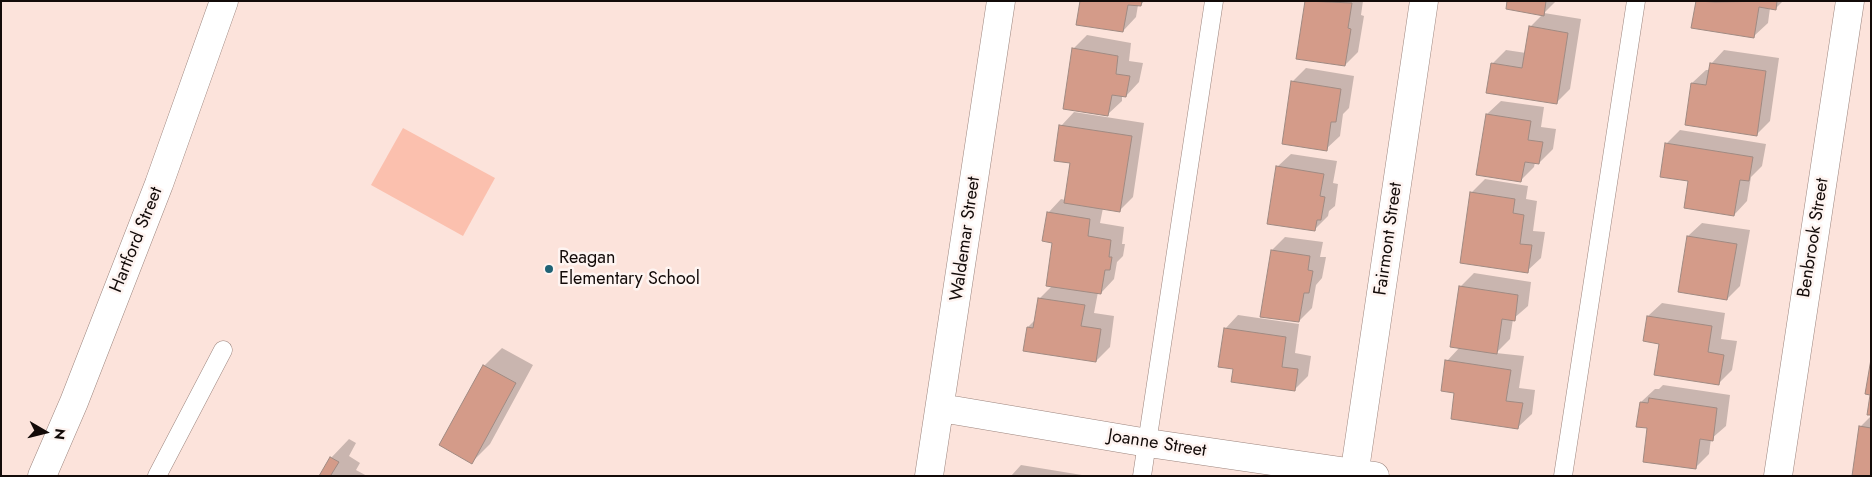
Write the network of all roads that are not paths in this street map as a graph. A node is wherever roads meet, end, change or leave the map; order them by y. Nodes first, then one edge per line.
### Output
1 (224, 1) edge
2 (1001, 1) edge
3 (1214, 1) edge
4 (1424, 1) edge
5 (1636, 1) edge
6 (1850, 1) edge
7 (222, 350) dead end
8 (940, 408) junction
9 (1148, 443) junction
10 (1361, 475) edge
11 (42, 476) edge
12 (157, 476) edge
13 (930, 476) edge
14 (1142, 476) edge
15 (1563, 476) edge
16 (1778, 476) edge

1 - 11 street, Hartford Street
2 - 8 street, Waldemar Street
3 - 9 lane
4 - 10 street, Fairmont Street
5 - 15 lane
6 - 16 street, Benbrook Street
7 - 12 lane
8 - 9 street, Joanne Street
8 - 13 street, Waldemar Street
9 - 10 street, Joanne Street
9 - 14 lane

